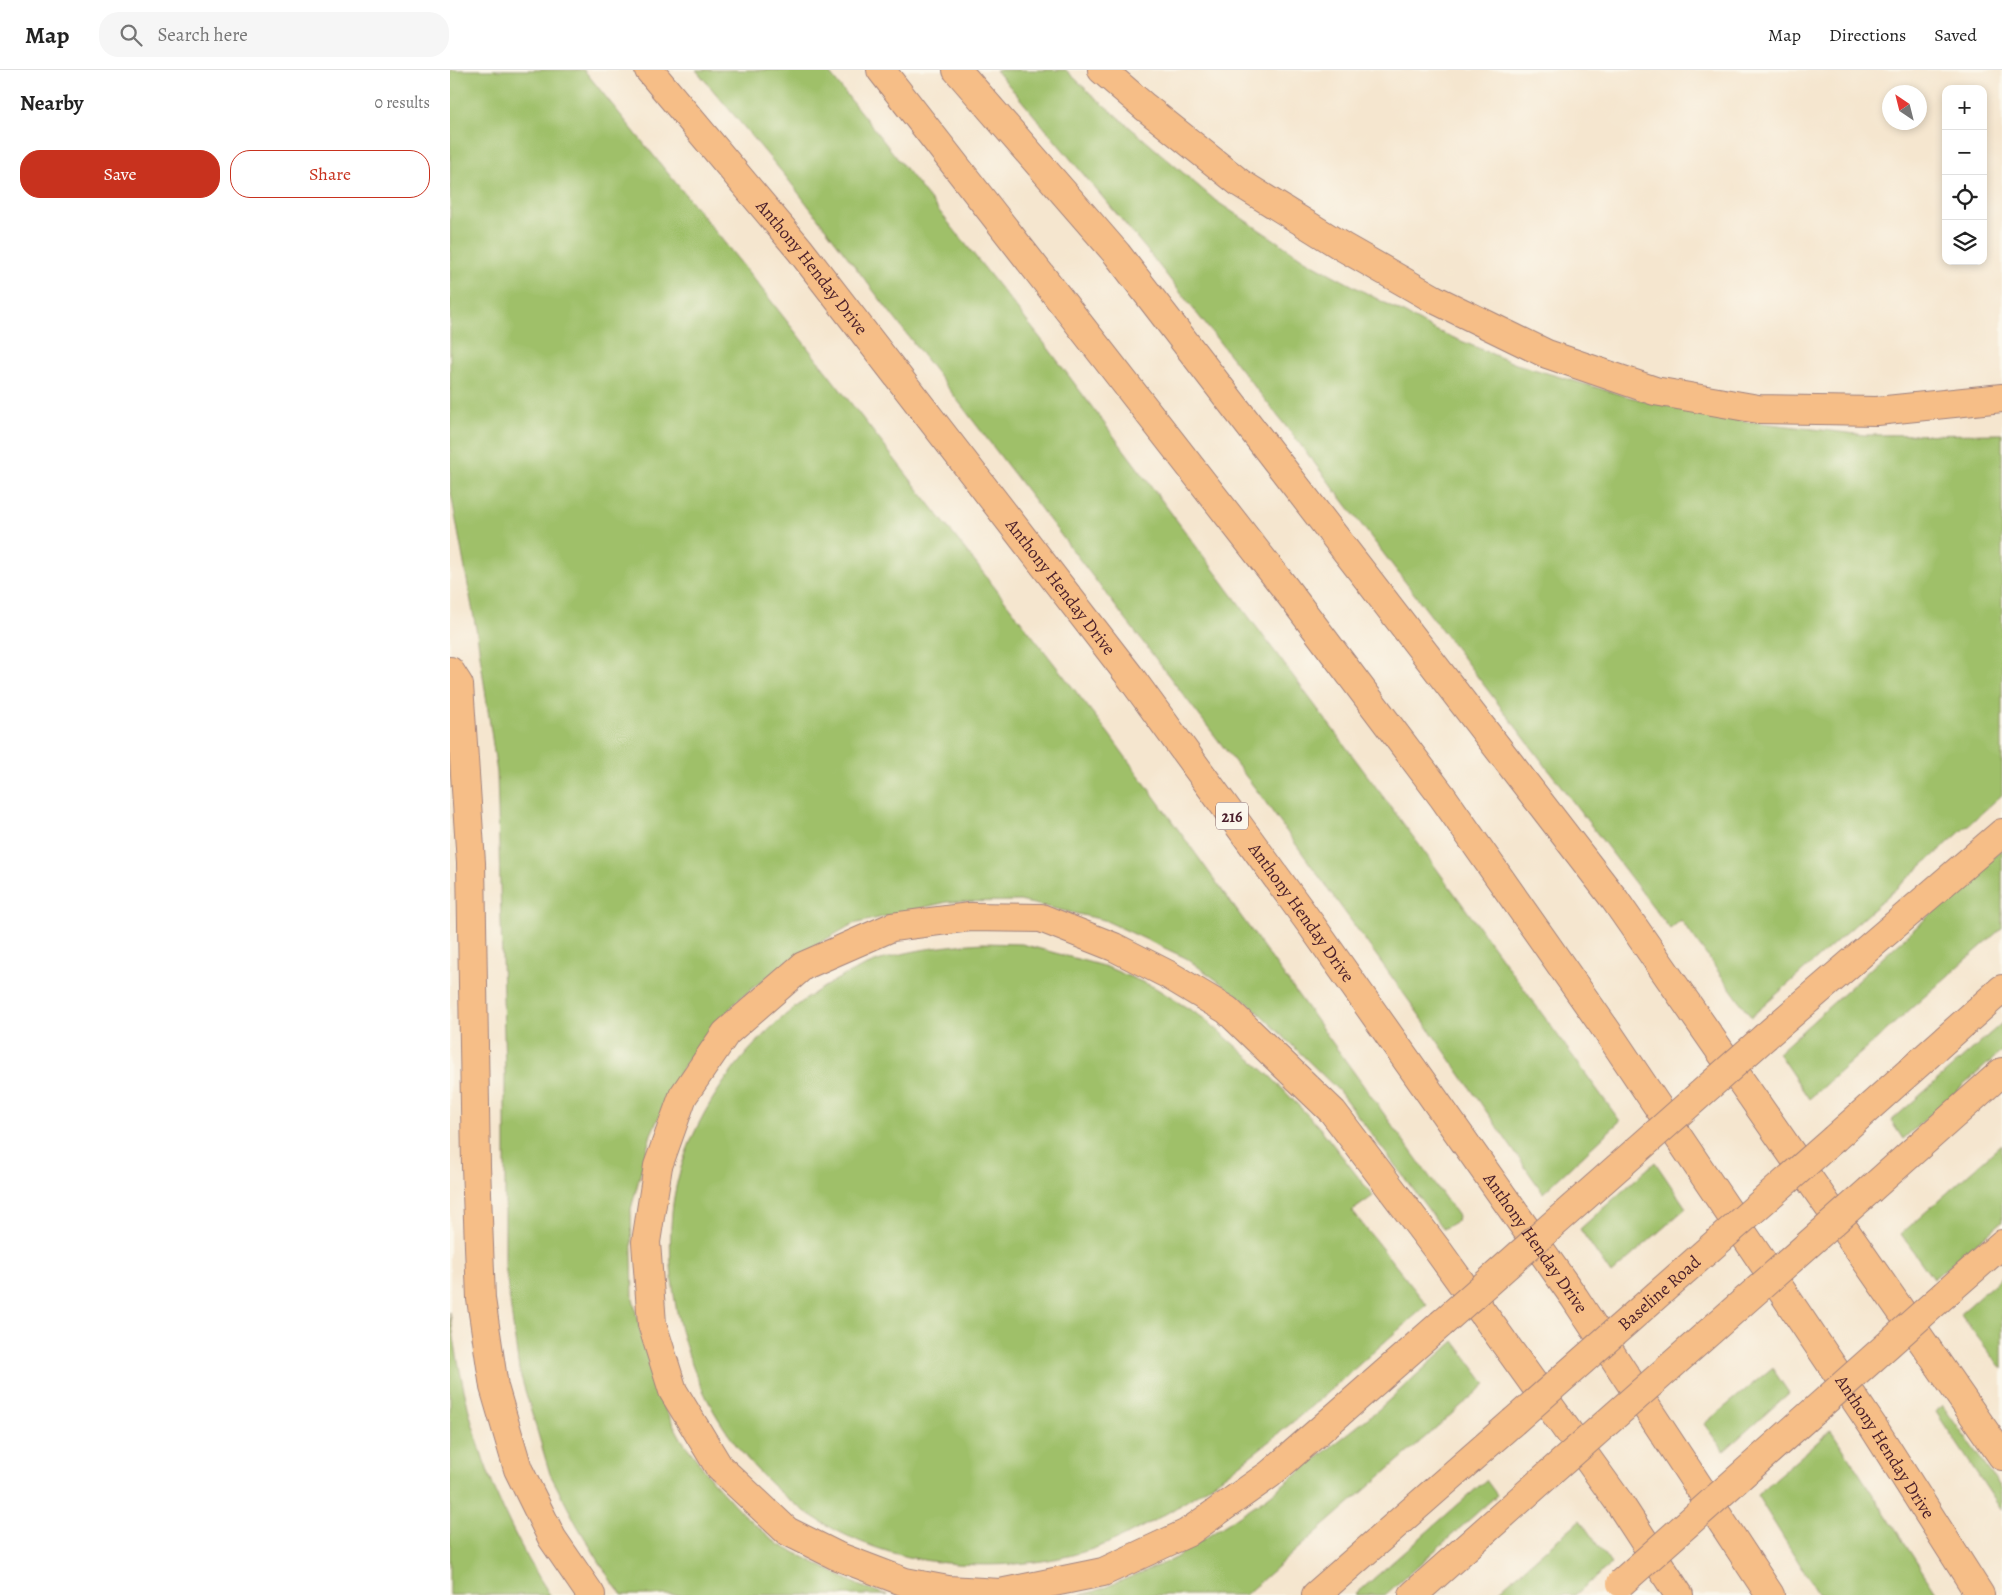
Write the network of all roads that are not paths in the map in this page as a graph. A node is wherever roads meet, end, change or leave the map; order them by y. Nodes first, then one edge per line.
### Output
1 (649, 70) edge
2 (881, 70) edge
3 (957, 70) edge
4 (1102, 70) edge
5 (2002, 398) edge
6 (450, 671) edge
7 (2002, 833) edge
8 (2002, 990) edge
9 (2002, 1072) edge
10 (2002, 1244) edge
11 (2002, 1456) edge
12 (1614, 1589) edge
13 (591, 1595) edge
14 (1316, 1595) edge
15 (1413, 1595) edge
16 (1679, 1595) edge
17 (1770, 1595) edge
18 (1980, 1595) edge

1 - 17 main road, Anthony Henday Drive / 216
2 - 18 main road, Anthony Henday Drive
3 - 11 main road
4 - 5 main road
6 - 13 main road
7 - 16 main road, bridge
8 - 14 main road, Baseline Road, bridge
9 - 15 main road, bridge
10 - 12 main road, bridge

